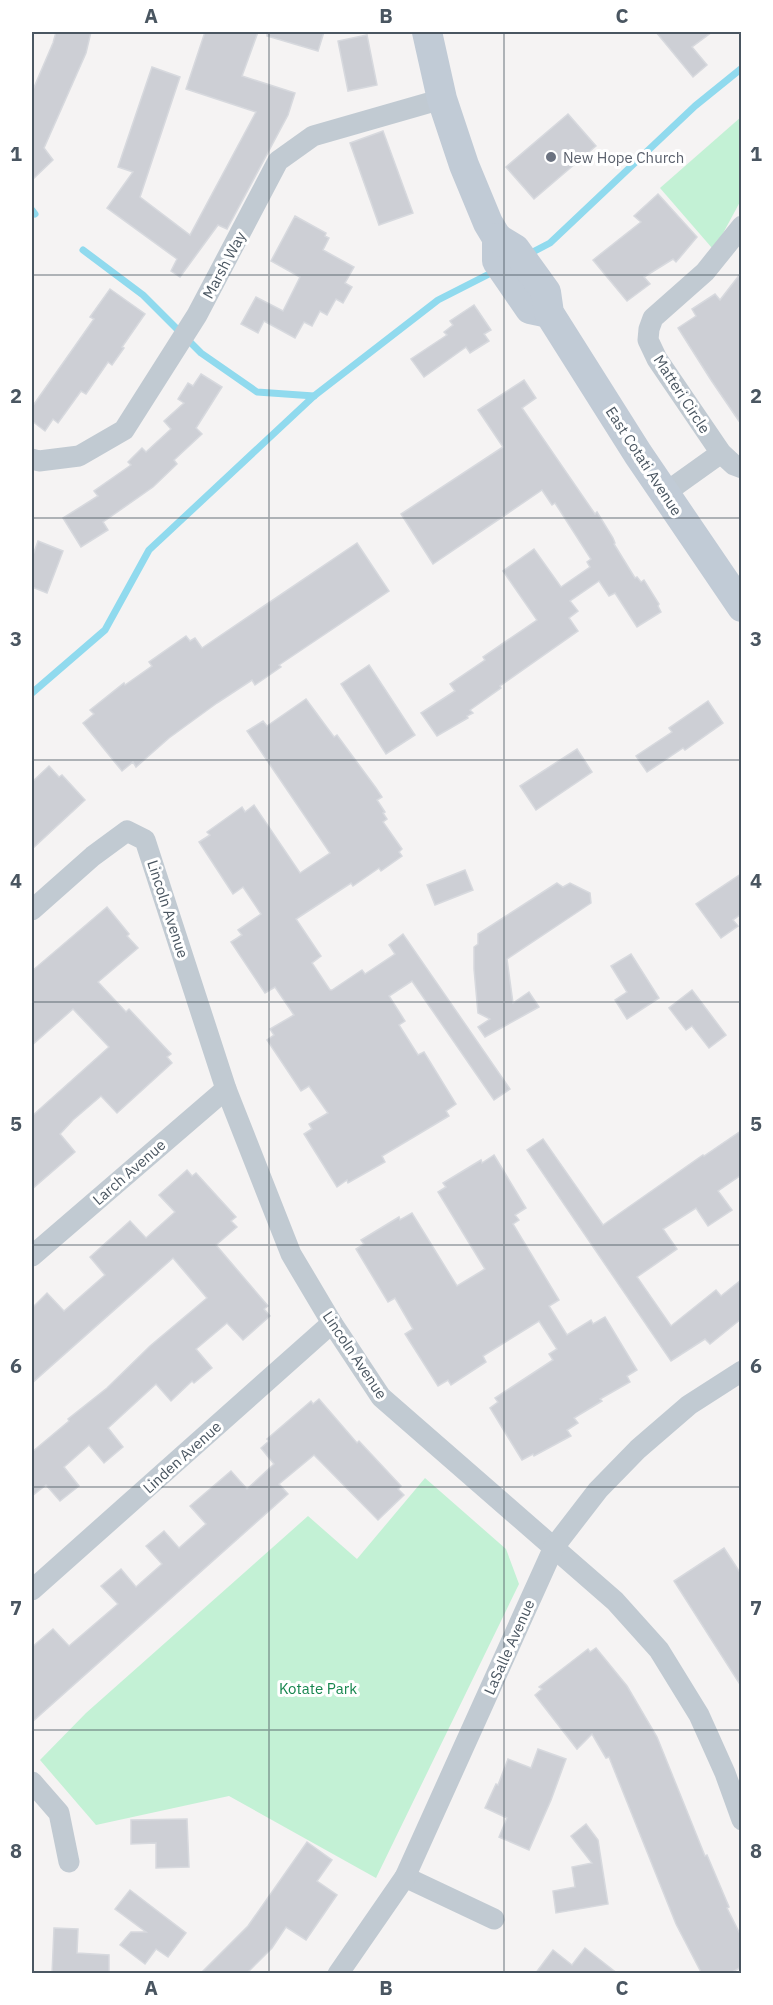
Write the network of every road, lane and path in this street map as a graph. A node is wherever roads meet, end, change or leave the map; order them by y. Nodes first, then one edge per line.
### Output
1 (427, 32) edge
2 (442, 99) junction
3 (741, 226) edge
4 (721, 453) junction
5 (32, 459) edge
6 (741, 468) edge
7 (664, 493) junction
8 (741, 607) edge
9 (32, 910) edge
10 (226, 1089) junction
11 (32, 1256) edge
12 (332, 1323) junction
13 (741, 1371) edge
14 (554, 1547) junction
15 (32, 1590) edge
16 (32, 1782) edge
17 (741, 1820) edge
18 (69, 1862) dead end
19 (405, 1877) junction
20 (494, 1919) dead end
21 (338, 1974) edge

1 - 2 main road, East Cotati Avenue
2 - 5 street, Marsh Way
2 - 7 main road, East Cotati Avenue
3 - 4 street, Matteri Circle
4 - 6 street, Matteri Circle
4 - 7 street
7 - 8 main road, East Cotati Avenue
9 - 10 street, Lincoln Avenue
10 - 11 street, Larch Avenue
10 - 12 street, Lincoln Avenue
12 - 14 street, Lincoln Avenue
12 - 15 street, Linden Avenue
13 - 14 street, LaSalle Avenue
14 - 17 street, Lincoln Avenue
14 - 19 street, LaSalle Avenue
16 - 18 street
19 - 20 street
19 - 21 street, LaSalle Avenue

